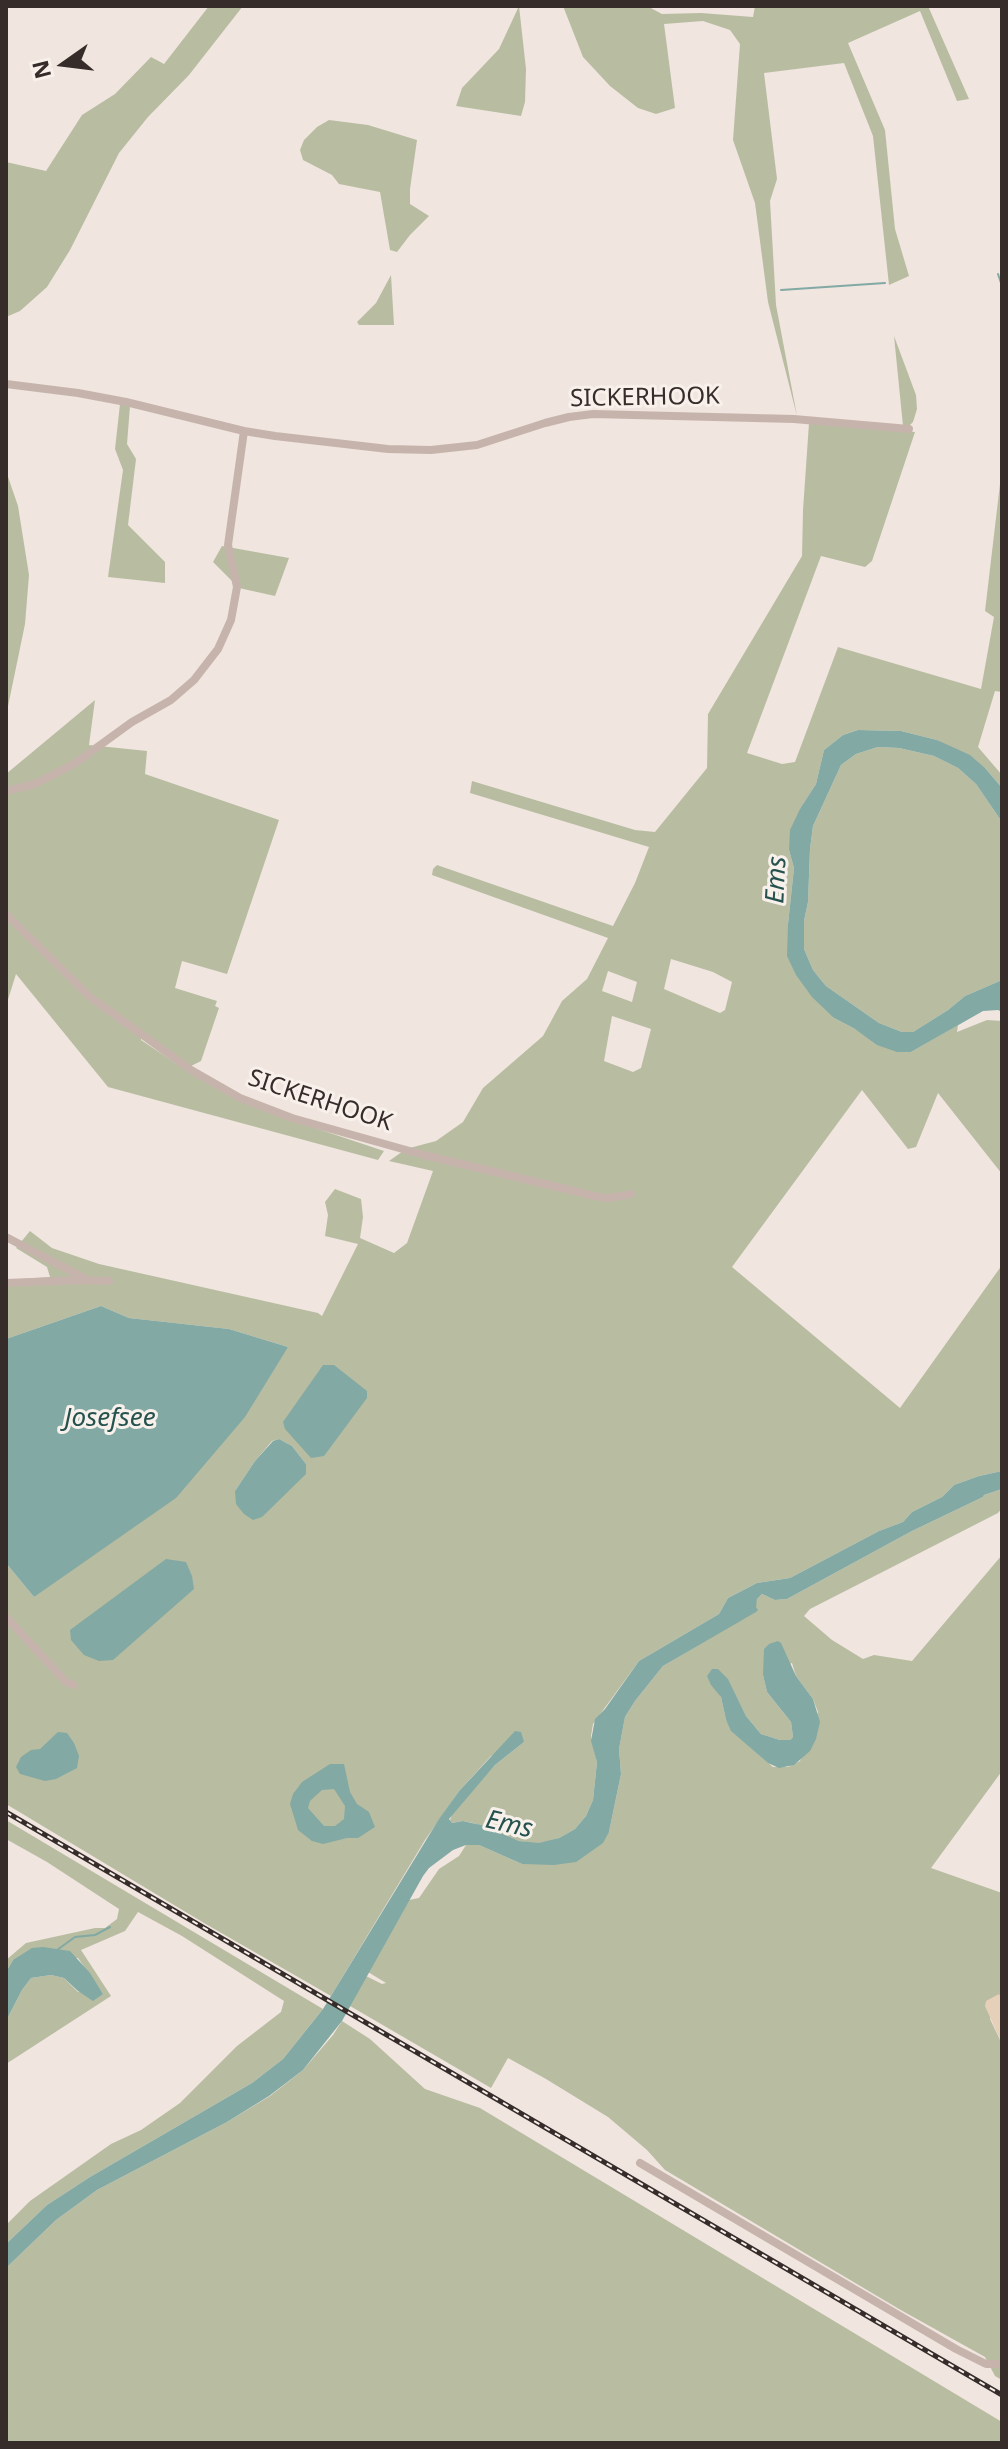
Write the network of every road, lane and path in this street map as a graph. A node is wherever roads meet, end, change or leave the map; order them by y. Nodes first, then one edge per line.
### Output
1 (6, 384) edge
2 (909, 429) dead end
3 (244, 431) junction
4 (6, 791) edge
5 (6, 914) edge
6 (631, 1194) dead end
7 (6, 1237) edge
8 (89, 1280) junction
9 (109, 1281) dead end
10 (6, 1283) edge
11 (6, 1617) edge
12 (74, 1685) dead end
13 (640, 2163) dead end
14 (1002, 2364) edge

1 - 3 street, SICKERHOOK
2 - 3 street, SICKERHOOK
3 - 4 street
5 - 6 street, SICKERHOOK
7 - 8 street
8 - 9 street
8 - 10 street
11 - 12 street
13 - 14 street

